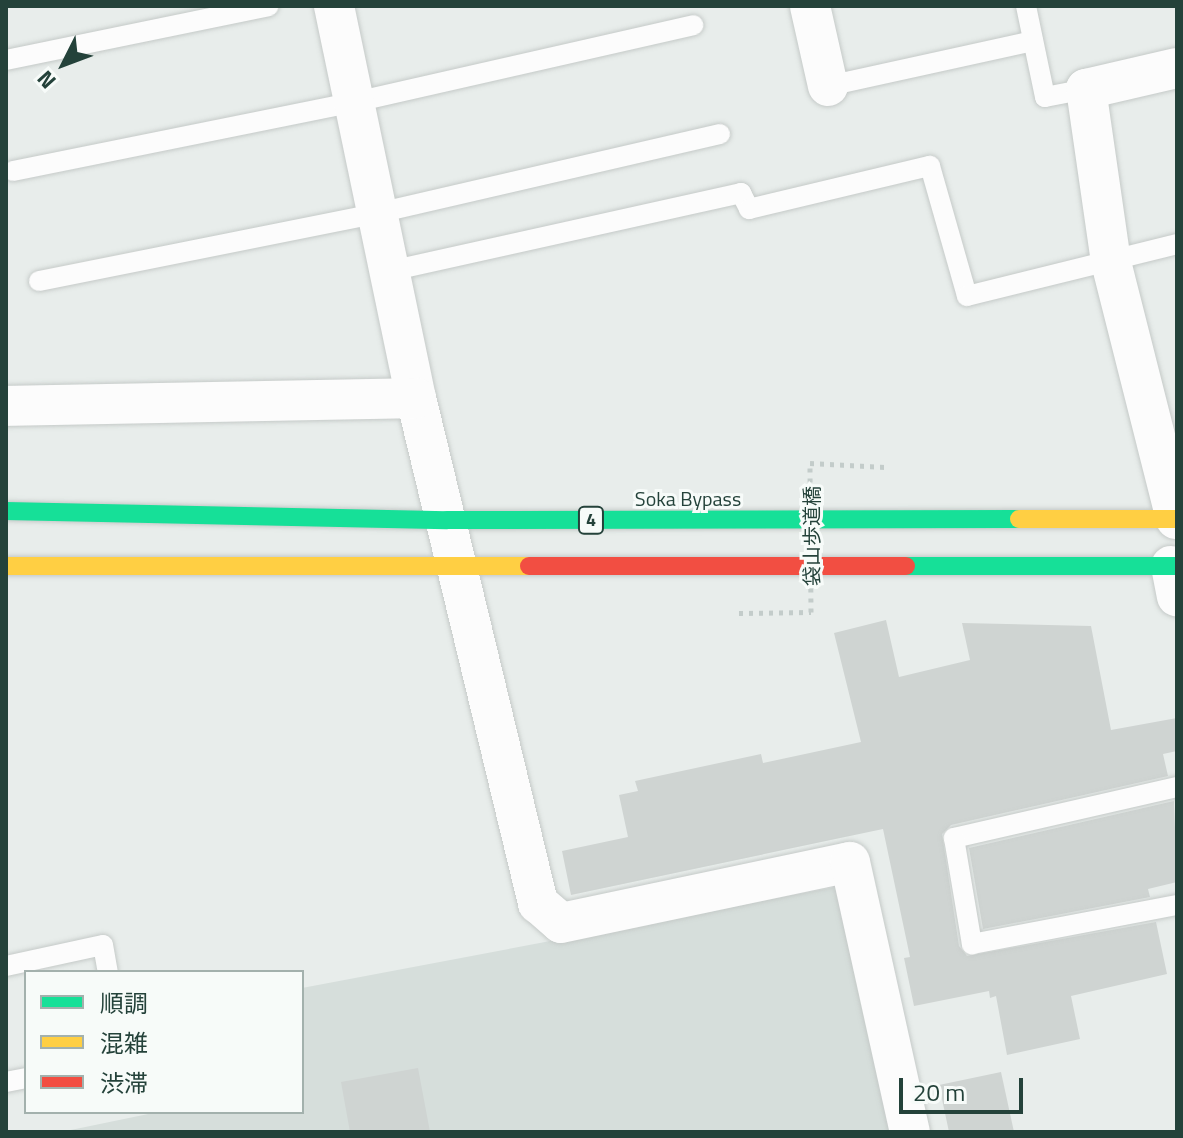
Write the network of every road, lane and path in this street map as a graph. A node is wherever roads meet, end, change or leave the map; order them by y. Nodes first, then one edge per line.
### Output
1 (269, 6) edge
2 (334, 6) edge
3 (810, 6) edge
4 (1026, 6) edge
5 (693, 25) dead end
6 (1033, 41) junction
7 (6, 60) edge
8 (1177, 68) edge
9 (828, 86) joint
10 (1086, 89) junction
11 (355, 102) junction
12 (720, 134) dead end
13 (13, 171) dead end
14 (378, 213) junction
15 (1177, 244) edge
16 (1111, 262) junction
17 (390, 271) junction
18 (39, 281) dead end
19 (416, 398) junction
20 (6, 406) edge
21 (885, 467) dead end
22 (6, 511) edge
23 (1176, 519) edge
24 (447, 520) junction
25 (6, 566) edge
26 (456, 567) junction
27 (1175, 576) edge
28 (739, 613) dead end
29 (1177, 787) edge
30 (1177, 905) edge
31 (6, 966) edge
32 (108, 970) edge
33 (910, 1132) edge

1 - 7 lane
2 - 11 street
3 - 9 street
4 - 6 lane
5 - 11 lane
6 - 9 lane
6 - 10 lane
8 - 10 street
10 - 16 street
11 - 13 lane
11 - 14 street
12 - 14 lane
14 - 17 street
14 - 18 lane
15 - 16 lane
16 - 17 lane
16 - 23 street
17 - 19 street
19 - 20 street
19 - 24 street
21 - 28 path, 袋山歩道橋, bridge
22 - 24 highway, Soka Bypass / 4
23 - 24 highway, Soka Bypass / 4
24 - 26 street
25 - 26 highway
26 - 27 highway
26 - 33 street
29 - 30 lane
31 - 32 lane

